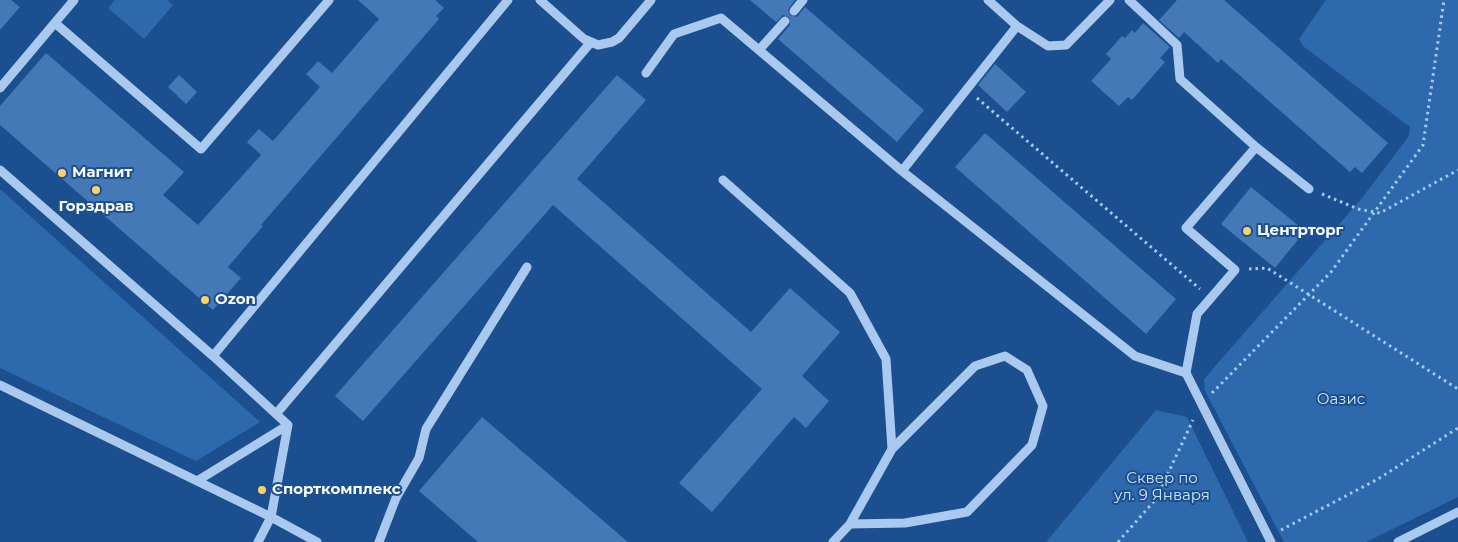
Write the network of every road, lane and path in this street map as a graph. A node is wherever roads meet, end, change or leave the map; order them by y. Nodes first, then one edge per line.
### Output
1 (74, 0) edge
2 (329, 0) edge
3 (508, 0) edge
4 (540, 0) edge
5 (651, 0) edge
6 (803, 0) edge
7 (988, 0) edge
8 (1110, 0) edge
9 (1129, 0) edge
10 (1444, 0) edge
11 (794, 11) dead end
12 (785, 21) dead end
13 (55, 23) junction
14 (1017, 26) junction
15 (591, 42) junction
16 (759, 50) junction
17 (646, 73) dead end
18 (0, 88) edge
19 (966, 89) junction
20 (1256, 147) junction
21 (0, 170) edge
22 (1458, 170) edge
23 (902, 171) junction
24 (723, 180) dead end
25 (1310, 189) joint
26 (1375, 212) junction
27 (527, 267) dead end
28 (1235, 270) junction
29 (1310, 294) junction
30 (1210, 297) junction
31 (213, 356) junction
32 (1186, 373) junction
33 (0, 385) edge
34 (1458, 389) edge
35 (1201, 404) junction
36 (276, 414) junction
37 (288, 425) junction
38 (1458, 428) edge
39 (892, 449) junction
40 (197, 481) junction
41 (1458, 512) edge
42 (271, 517) junction
43 (850, 524) junction
44 (1270, 539) edge
45 (258, 542) edge
46 (317, 542) edge
47 (379, 542) edge
48 (833, 542) edge
49 (1118, 542) edge
50 (1398, 542) edge

1 - 13 street
2 - 13 street
3 - 31 street
4 - 15 street
5 - 15 street
6 - 11 street
7 - 14 street
8 - 14 street
9 - 20 street
10 - 26 path
12 - 16 street
13 - 18 street
14 - 19 street
15 - 36 street
16 - 17 street
16 - 23 street
19 - 23 street
19 - 30 path
20 - 25 street
20 - 28 street
21 - 31 street
22 - 26 path
23 - 32 street
24 - 39 street
25 - 26 path
26 - 29 path
27 - 47 street
28 - 29 path
28 - 30 street
29 - 34 path
29 - 35 path
30 - 32 street
31 - 36 street
32 - 35 street
33 - 40 street
35 - 44 street
35 - 49 path
36 - 37 street
37 - 40 street
37 - 42 street
38 - 44 path
39 - 43 street
39 - 43 street
40 - 42 street
41 - 50 street
42 - 45 street
42 - 46 street
43 - 48 street

